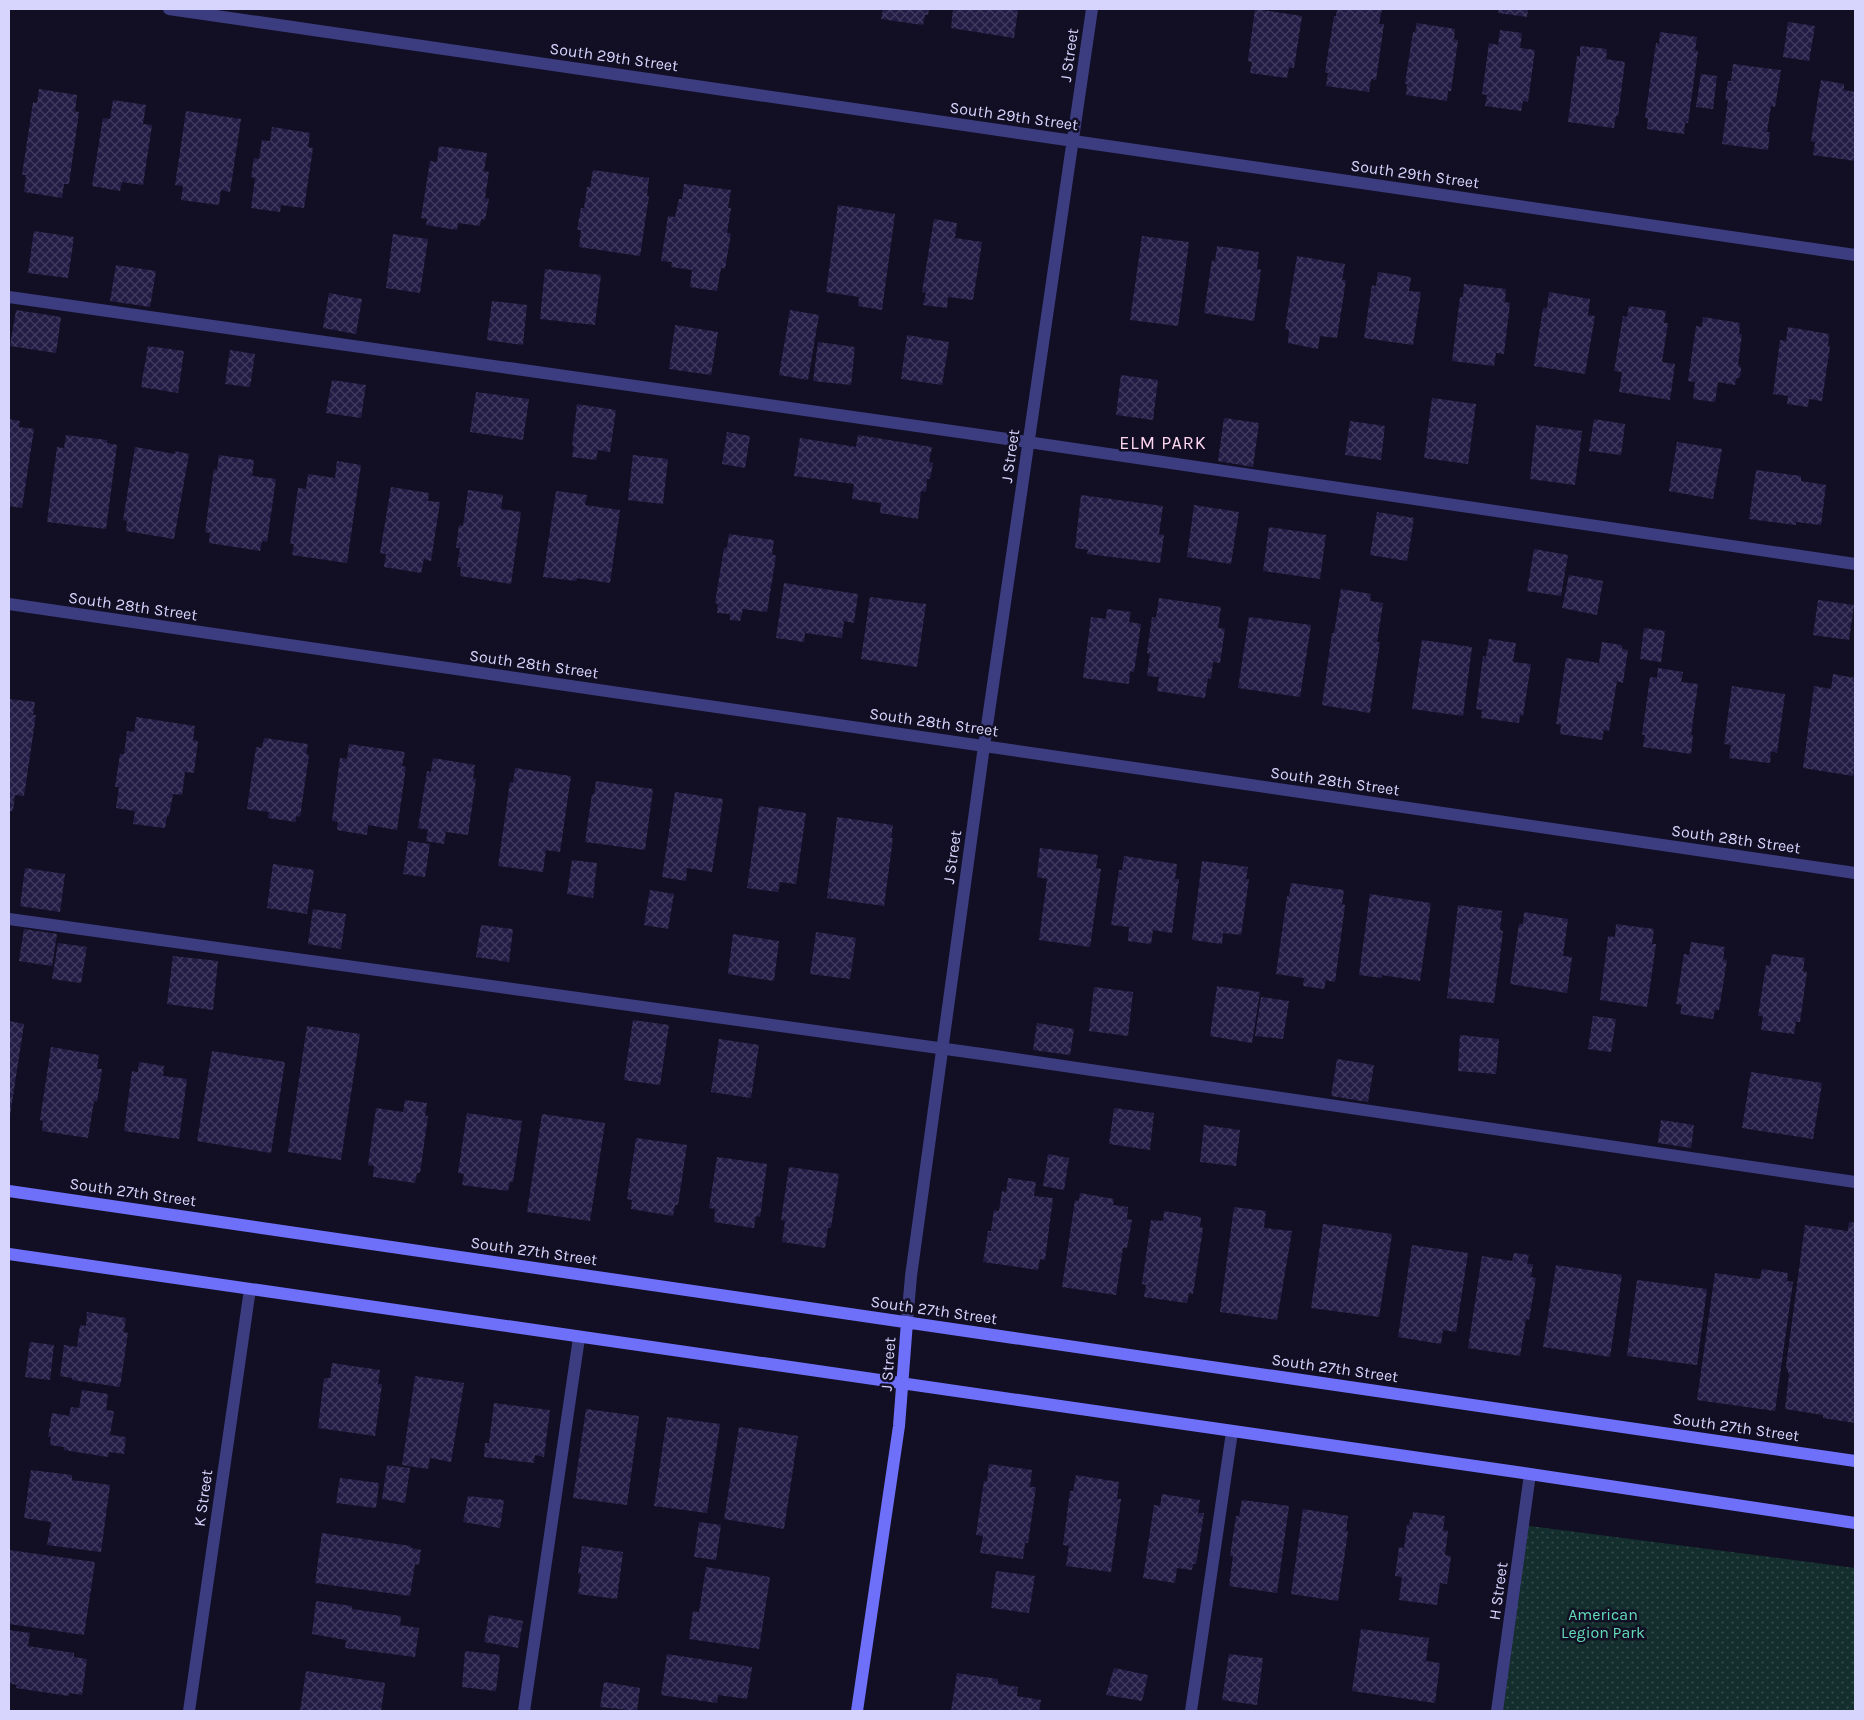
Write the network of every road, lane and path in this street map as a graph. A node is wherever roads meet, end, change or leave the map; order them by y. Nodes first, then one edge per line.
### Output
1 (169, 9) edge
2 (1092, 9) edge
3 (1073, 141) junction
4 (1855, 255) edge
5 (9, 297) edge
6 (1029, 442) junction
7 (1855, 564) edge
8 (9, 604) edge
9 (984, 746) junction
10 (1855, 873) edge
11 (9, 919) edge
12 (942, 1049) junction
13 (1855, 1182) edge
14 (9, 1191) edge
15 (9, 1254) edge
16 (250, 1289) junction
17 (908, 1322) junction
18 (579, 1338) junction
19 (903, 1384) junction
20 (1232, 1432) junction
21 (1855, 1461) edge
22 (1530, 1474) junction
23 (1855, 1523) edge
24 (189, 1711) edge
25 (524, 1711) edge
26 (857, 1711) edge
27 (1192, 1711) edge
28 (1497, 1711) edge

1 - 3 street, South 29th Street
2 - 3 street, J Street
3 - 4 street, South 29th Street
3 - 6 street, J Street
5 - 6 street
6 - 7 street
6 - 9 street, J Street
8 - 9 street, South 28th Street
9 - 10 street, South 28th Street
9 - 12 street, J Street
11 - 12 street
12 - 13 street
12 - 17 street, J Street
14 - 17 main road, South 27th Street
15 - 16 main road
16 - 18 main road
16 - 24 street, K Street
17 - 19 main road, J Street
17 - 21 main road, South 27th Street
18 - 19 main road
18 - 25 street
19 - 20 main road
19 - 26 main road, J Street
20 - 22 main road
20 - 27 street
22 - 23 main road
22 - 28 street, H Street

